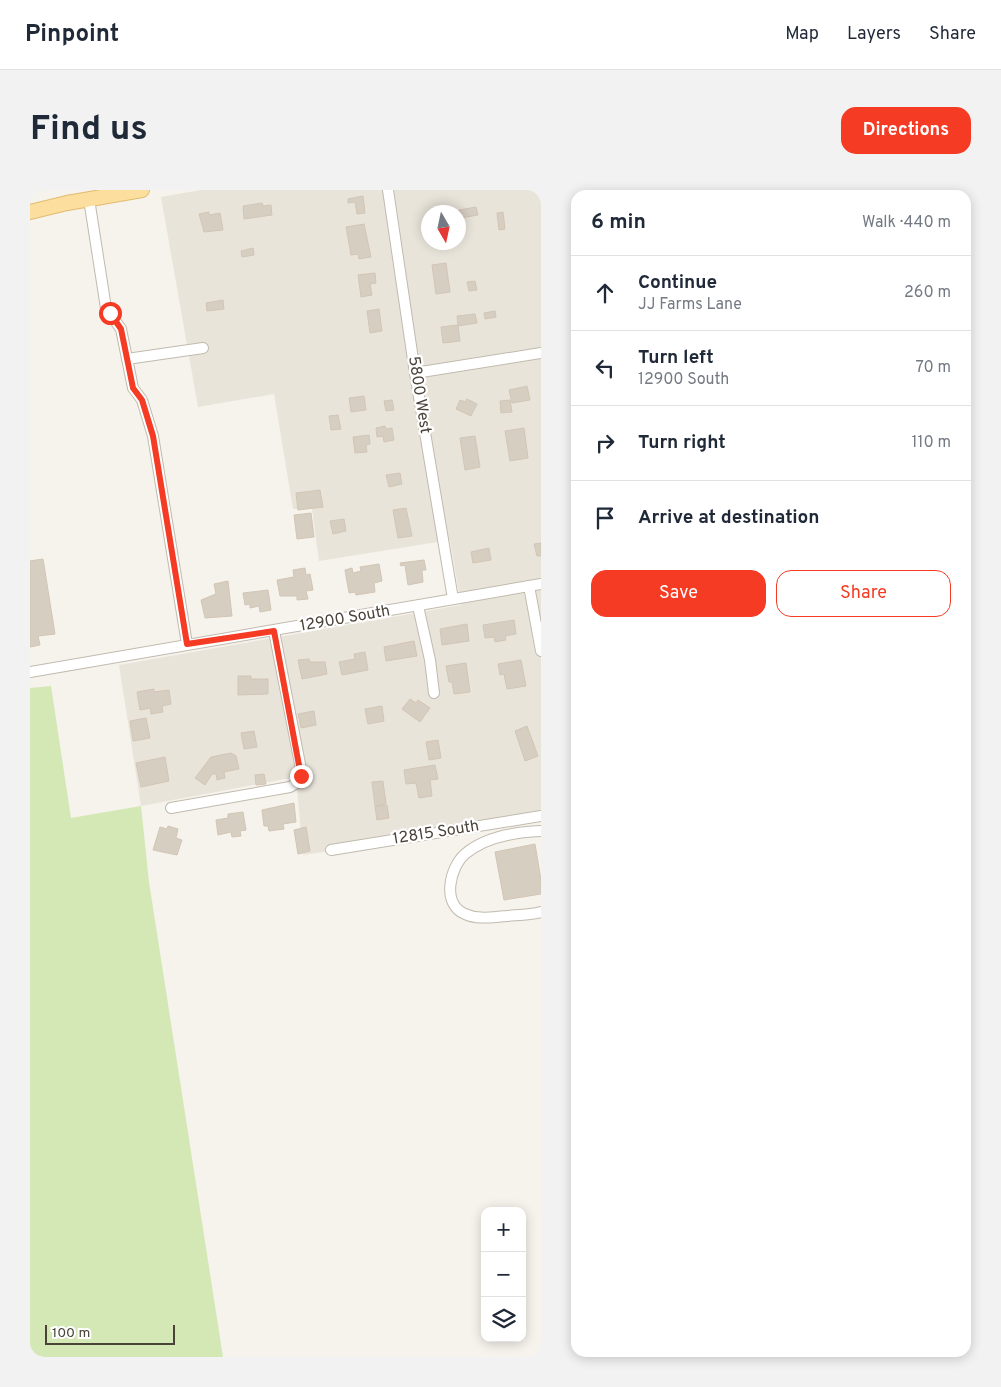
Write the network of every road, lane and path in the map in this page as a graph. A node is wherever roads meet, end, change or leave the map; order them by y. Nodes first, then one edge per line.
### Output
1 (142, 190) edge
2 (388, 190) edge
3 (89, 199) junction
4 (30, 212) edge
5 (203, 348) dead end
6 (541, 353) edge
7 (127, 360) junction
8 (415, 373) junction
9 (541, 584) edge
10 (529, 586) junction
11 (453, 599) junction
12 (418, 606) junction
13 (274, 631) junction
14 (187, 644) junction
15 (541, 651) edge
16 (30, 672) edge
17 (434, 693) dead end
18 (171, 808) dead end
19 (541, 816) edge
20 (541, 831) edge
21 (330, 850) dead end
22 (541, 912) edge

1 - 3 main road
2 - 8 street, 5800 West
3 - 4 main road
3 - 7 street
5 - 7 street
6 - 8 street
7 - 14 street
8 - 11 street, 5800 West
9 - 10 street, 12900 South
10 - 11 street, 12900 South
10 - 15 street
11 - 12 street, 12900 South
12 - 13 street, 12900 South
12 - 17 street
13 - 14 street, 12900 South
13 - 18 street
14 - 16 street, 12900 South
19 - 21 street, 12815 South
20 - 22 street

